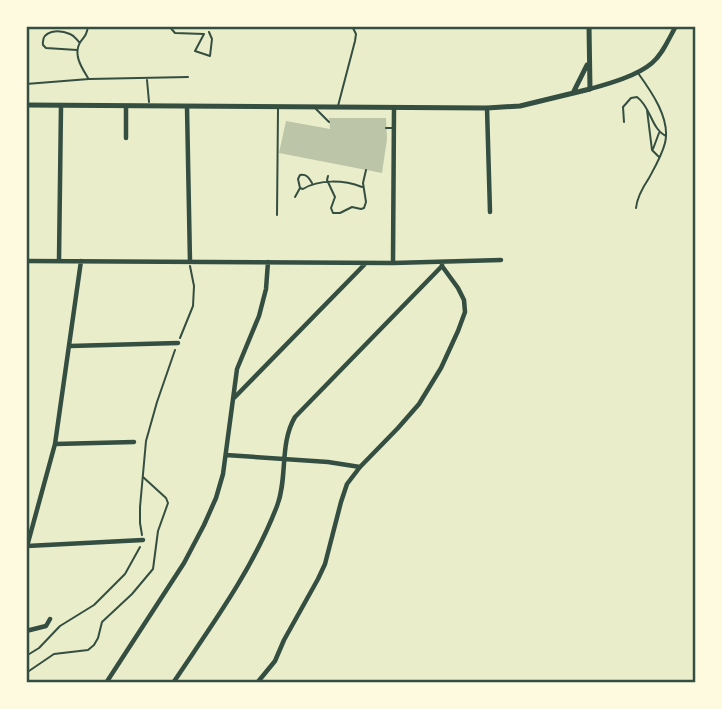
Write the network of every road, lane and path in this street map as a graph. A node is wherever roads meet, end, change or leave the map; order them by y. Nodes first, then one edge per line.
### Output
1 (88, 26) edge
2 (169, 26) edge
3 (352, 26) edge
4 (589, 26) edge
5 (676, 26) edge
6 (208, 32) dead end
7 (79, 43) junction
8 (77, 50) junction
9 (589, 62) junction
10 (637, 72) junction
11 (188, 77) dead end
12 (89, 79) junction
13 (147, 79) junction
14 (26, 84) edge
15 (590, 89) junction
16 (573, 93) junction
17 (26, 105) edge
18 (61, 106) junction
19 (126, 107) junction
20 (149, 107) junction
21 (187, 107) junction
22 (278, 108) junction
23 (316, 108) junction
24 (337, 108) junction
25 (394, 108) junction
26 (487, 108) junction
27 (647, 108) junction
28 (329, 122) dead end
29 (624, 122) dead end
30 (386, 128) dead end
31 (393, 128) junction
32 (659, 133) junction
33 (666, 136) junction
34 (126, 138) dead end
35 (652, 150) junction
36 (660, 158) junction
37 (366, 170) dead end
38 (328, 176) dead end
39 (312, 183) junction
40 (329, 183) junction
41 (363, 187) junction
42 (300, 188) junction
43 (295, 197) dead end
44 (636, 208) dead end
45 (490, 212) dead end
46 (277, 215) dead end
47 (59, 260) junction
48 (501, 260) dead end
49 (26, 261) edge
50 (81, 261) junction
51 (190, 262) junction
52 (268, 262) junction
53 (365, 263) junction
54 (393, 263) junction
55 (442, 264) junction
56 (178, 343) junction
57 (70, 346) junction
58 (233, 399) junction
59 (134, 442) dead end
60 (55, 444) junction
61 (226, 455) junction
62 (285, 459) junction
63 (359, 467) junction
64 (142, 476) junction
65 (143, 540) junction
66 (27, 548) edge
67 (50, 619) dead end
68 (26, 631) edge
69 (26, 656) edge
70 (26, 673) edge
71 (106, 683) edge
72 (173, 683) edge
73 (257, 683) edge

1 - 7 lane
2 - 6 path
3 - 24 lane
4 - 9 street
5 - 10 street
7 - 8 lane
7 - 8 lane
8 - 12 lane
9 - 15 street
9 - 16 street
10 - 15 street
10 - 33 lane
11 - 13 lane
12 - 13 lane
12 - 14 lane
13 - 20 lane
15 - 16 street
16 - 26 street
17 - 18 street
18 - 19 street
18 - 47 street
19 - 20 street
19 - 34 street
20 - 21 street
21 - 22 street
21 - 51 street
22 - 23 street
22 - 46 lane
23 - 24 street
23 - 28 lane
24 - 25 street
25 - 26 street
25 - 31 street
26 - 45 street
27 - 29 lane
27 - 32 lane
27 - 35 lane
30 - 31 lane
31 - 54 street
32 - 33 lane
32 - 35 lane
33 - 36 lane
35 - 36 lane
36 - 44 lane
37 - 41 path
38 - 40 path
39 - 40 path
39 - 42 path
39 - 42 path
40 - 41 path
40 - 41 path
42 - 43 path
47 - 49 street
47 - 50 street
48 - 55 street
50 - 51 street
50 - 57 street
51 - 52 street
51 - 56 path
52 - 53 street
52 - 58 street
53 - 54 street
53 - 58 street
54 - 55 street
55 - 62 street
55 - 63 street
56 - 57 street
56 - 64 path
57 - 60 street
58 - 61 street
59 - 60 street
60 - 66 street
61 - 62 street
61 - 71 street
62 - 63 street
62 - 72 street
63 - 73 street
64 - 65 path
64 - 70 path
65 - 66 street
65 - 69 path
67 - 68 street

